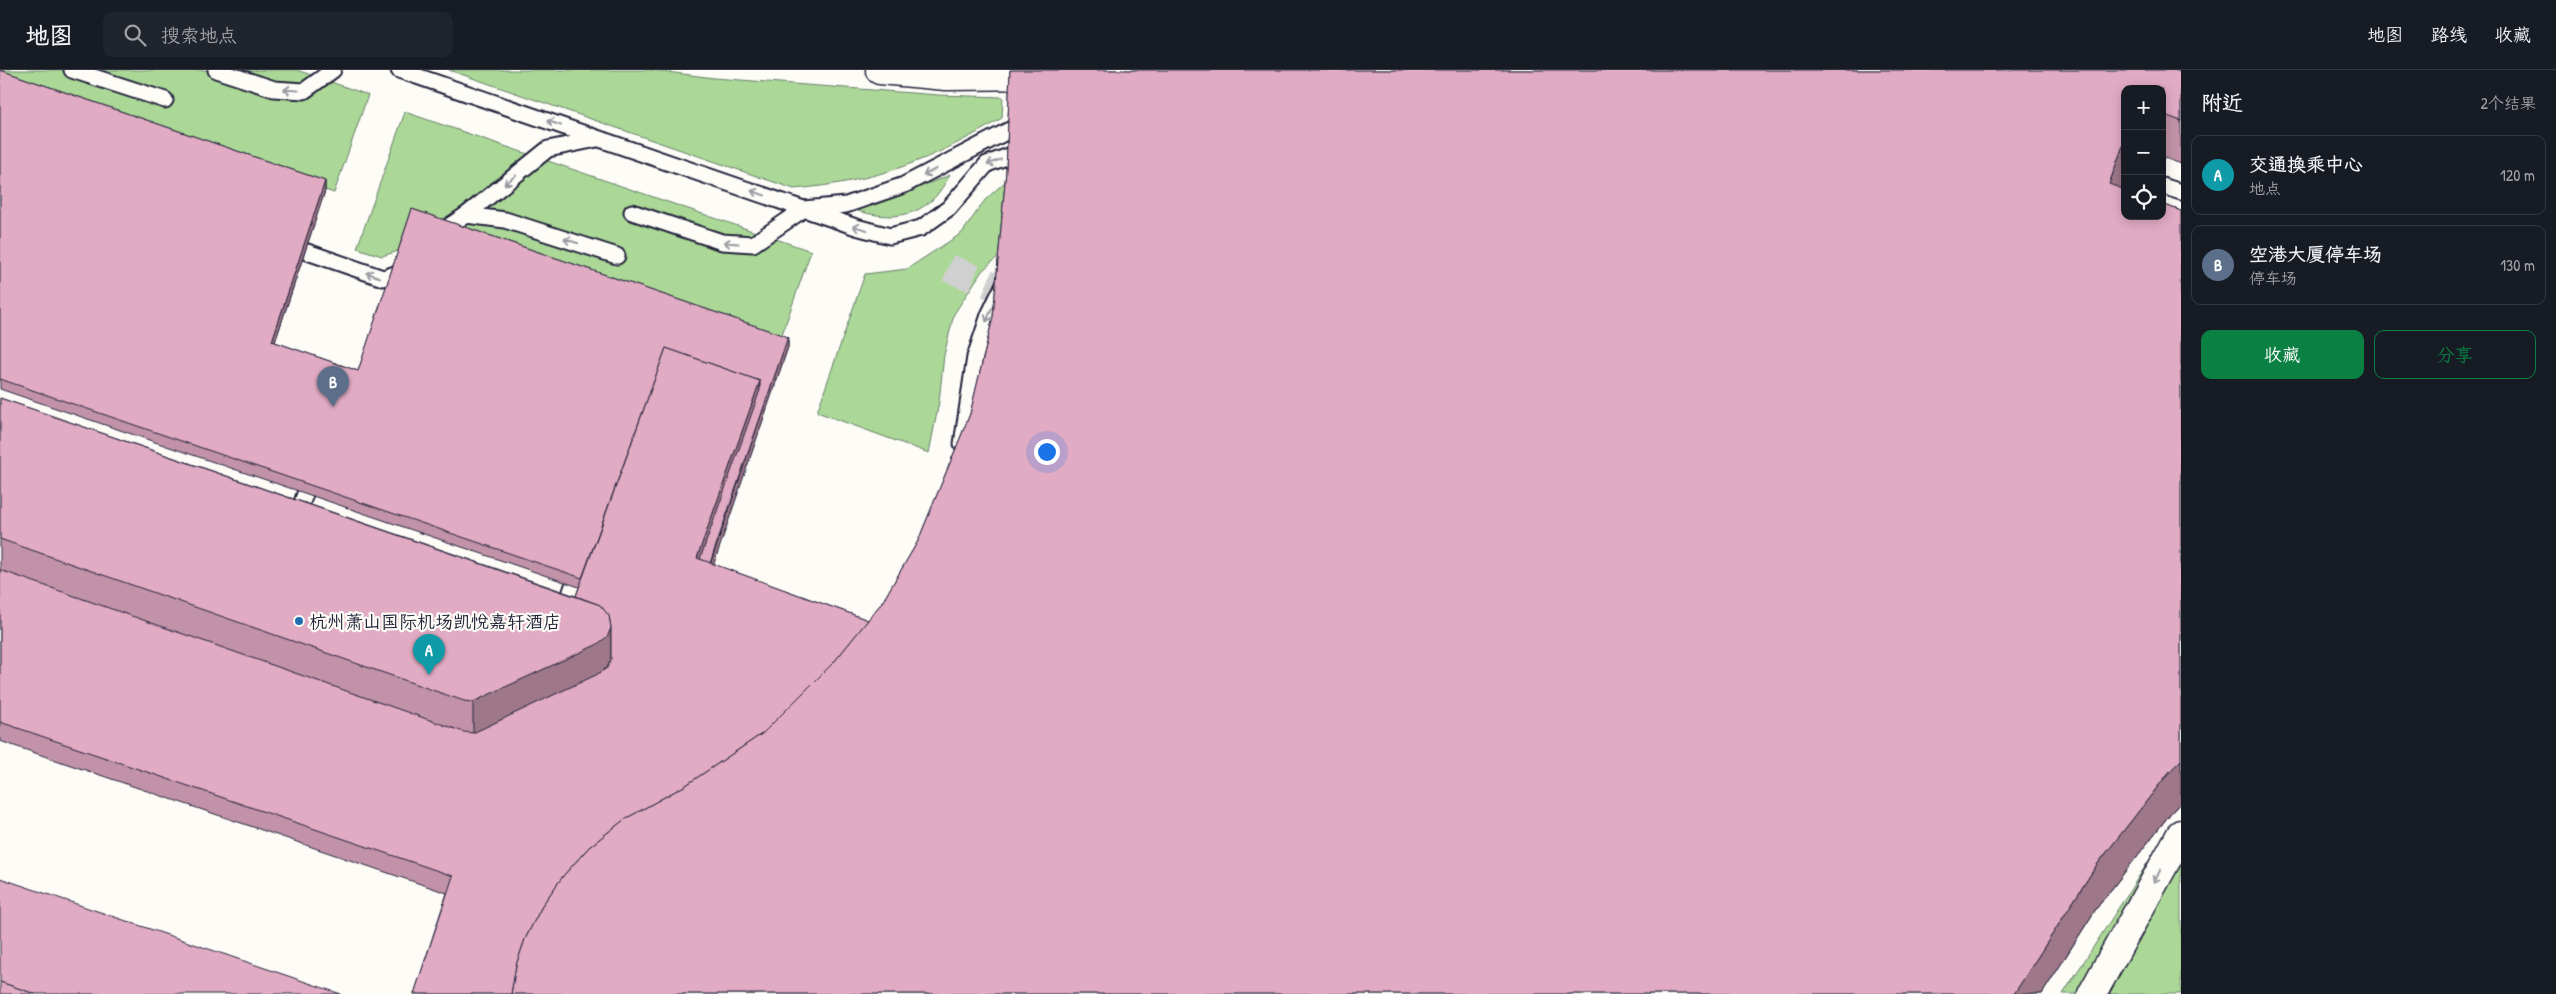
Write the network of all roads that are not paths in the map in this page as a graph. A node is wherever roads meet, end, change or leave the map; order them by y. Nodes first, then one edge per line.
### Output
1 (72, 70) edge
2 (216, 70) edge
3 (333, 70) edge
4 (399, 70) edge
5 (880, 70) edge
6 (1069, 76) edge
7 (165, 100) dead end
8 (1041, 116) edge
9 (599, 139) junction
10 (1042, 156) edge
11 (2166, 187) edge
12 (2181, 192) edge
13 (804, 209) junction
14 (632, 212) dead end
15 (466, 215) junction
16 (271, 240) edge
17 (428, 248) edge
18 (617, 256) dead end
19 (418, 261) edge
20 (1011, 271) edge
21 (959, 457) edge
22 (307, 488) edge
23 (280, 508) edge
24 (298, 514) junction
25 (317, 520) edge
26 (576, 580) edge
27 (547, 600) edge
28 (2181, 834) edge
29 (2092, 994) edge

1 - 7 lane
3 -> 2 lane
9 -> 4 lane
5 - 6 street
8 -> 13 lane
13 -> 9 lane
9 -> 15 lane
10 -> 13 lane
11 - 12 lane
13 -> 14 lane
15 - 17 lane
18 -> 15 lane
19 -> 16 lane
20 -> 21 lane
22 - 24 lane
23 - 24 lane
24 - 25 lane
26 - 27 lane
28 -> 29 street

